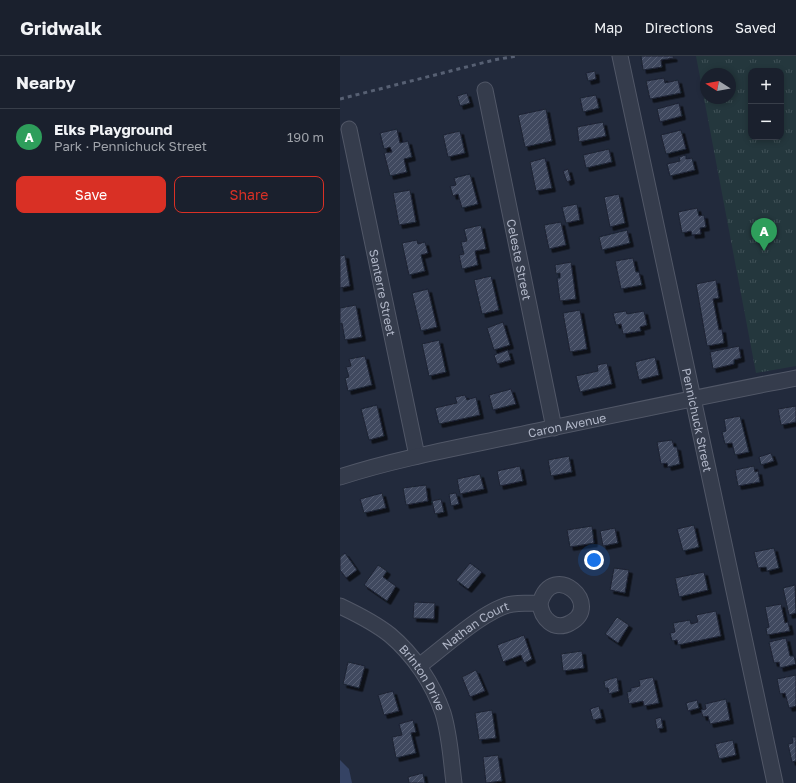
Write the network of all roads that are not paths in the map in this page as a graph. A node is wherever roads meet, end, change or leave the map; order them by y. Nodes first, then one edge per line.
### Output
1 (620, 56) edge
2 (485, 90) dead end
3 (349, 129) dead end
4 (796, 378) edge
5 (693, 398) junction
6 (554, 428) junction
7 (417, 456) junction
8 (340, 477) edge
9 (540, 603) dead end
10 (340, 606) edge
11 (419, 666) junction
12 (454, 783) edge
13 (775, 783) edge

1 - 5 street, Pennichuck Street
2 - 6 street, Celeste Street
3 - 7 street, Santerre Street
4 - 5 street, Caron Avenue
5 - 6 street, Caron Avenue
5 - 13 street, Pennichuck Street
6 - 7 street, Caron Avenue
7 - 8 street, Caron Avenue
9 - 11 street, Nathan Court
10 - 11 street, Brinton Drive
11 - 12 street, Brinton Drive

